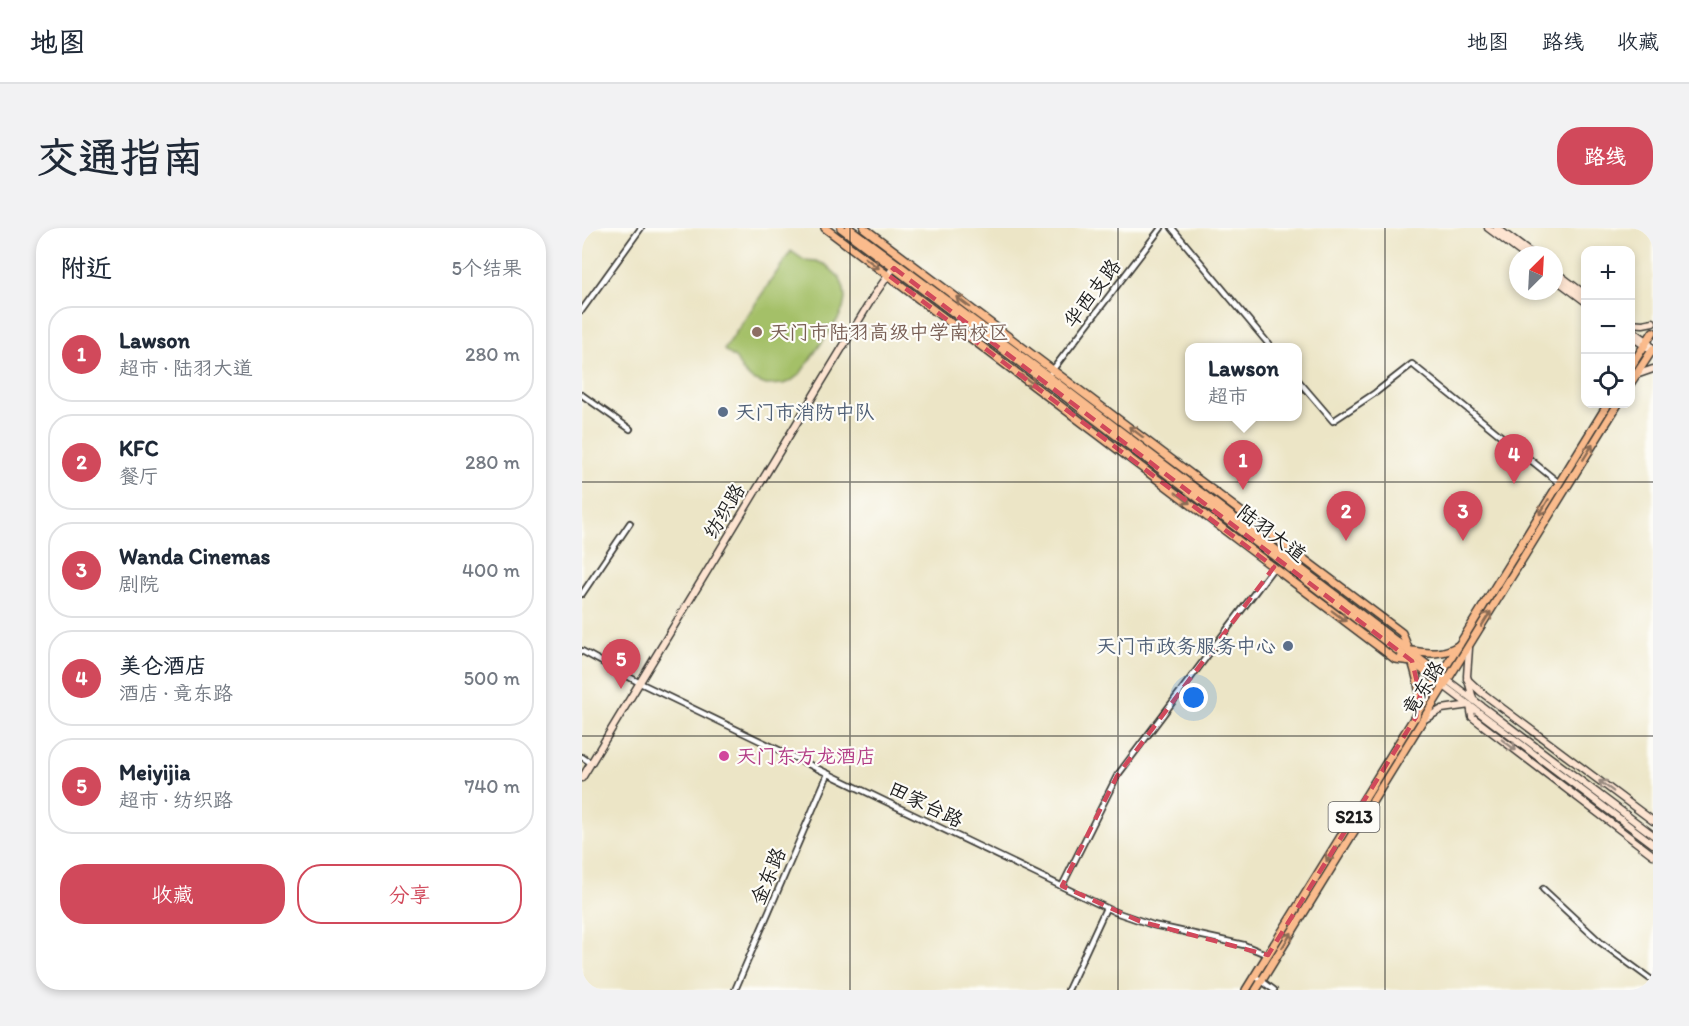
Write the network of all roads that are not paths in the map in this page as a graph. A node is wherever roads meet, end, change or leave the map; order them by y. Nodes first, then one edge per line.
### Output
1 (641, 228) edge
2 (825, 228) edge
3 (841, 228) edge
4 (849, 228) edge
5 (864, 228) edge
6 (1161, 228) edge
7 (1172, 228) edge
8 (1488, 228) edge
9 (1497, 228) edge
10 (1512, 246) edge
11 (1521, 246) edge
12 (902, 256) junction
13 (895, 265) junction
14 (888, 275) junction
15 (1563, 278) edge
16 (1563, 285) edge
17 (1581, 291) edge
18 (1583, 300) edge
19 (582, 310) edge
20 (1653, 322) edge
21 (1635, 324) edge
22 (1653, 332) edge
23 (1635, 334) edge
24 (1635, 338) edge
25 (1267, 343) edge
26 (1646, 344) junction
27 (1653, 349) edge
28 (1635, 360) edge
29 (1653, 369) edge
30 (1053, 370) junction
31 (1636, 375) joint
32 (1048, 376) junction
33 (1302, 385) edge
34 (582, 395) edge
35 (1606, 408) edge
36 (1615, 408) edge
37 (630, 429) dead end
38 (1559, 483) junction
39 (630, 523) dead end
40 (1274, 567) junction
41 (582, 594) edge
42 (1465, 645) junction
43 (582, 651) edge
44 (1409, 651) junction
45 (1412, 661) junction
46 (1467, 679) junction
47 (1443, 681) junction
48 (639, 683) junction
49 (1472, 703) junction
50 (1419, 719) junction
51 (582, 757) edge
52 (591, 763) junction
53 (828, 774) junction
54 (582, 778) edge
55 (1653, 821) edge
56 (1653, 835) edge
57 (1653, 844) edge
58 (1653, 855) edge
59 (1062, 886) junction
60 (1543, 890) dead end
61 (1106, 908) junction
62 (1268, 955) junction
63 (1259, 979) junction
64 (1653, 981) edge
65 (735, 990) edge
66 (1068, 990) edge
67 (1246, 990) edge
68 (1256, 990) edge
69 (1274, 990) edge

1 - 19 street
2 -> 14 main road
3 - 13 main road, 陆羽大道
4 - 13 main road, 陆羽大道
5 - 12 main road
6 - 30 street, 华西支路
7 - 25 street
8 - 10 main road
9 - 11 main road
12 - 13 main road, 纺织路
30 -> 12 main road
13 - 14 main road, 纺织路
13 - 32 main road, 陆羽大道
13 - 45 main road, 陆羽大道
14 -> 40 main road
14 - 48 main road, 纺织路
15 - 17 main road
16 - 18 main road
20 - 21 main road
22 - 26 main road
23 - 26 main road
24 - 26 main road
26 - 27 main road
26 - 28 main road
27 - 31 main road
29 - 31 main road
30 - 32 street, 华西支路
44 -> 30 main road
32 - 44 main road, 陆羽大道
33 - 38 street
34 - 37 street
35 - 38 main road, 竟东路 / S213
42 -> 36 main road, 竟东路 / S213
38 -> 42 main road, 竟东路 / S213
39 - 41 street
40 -> 45 main road
40 - 59 street
42 - 44 main road
42 - 46 main road
42 - 47 main road, 竟东路 / S213
43 - 48 street, 田家台路
44 - 47 main road, 陆羽大道
45 - 47 main road, 陆羽大道
45 - 50 main road
46 - 49 main road
55 -> 46 main road
47 - 49 main road, 陆羽大道
47 - 50 main road, 竟东路 / S213
48 - 52 main road, 纺织路
48 - 53 street, 田家台路
49 - 50 main road
49 - 56 main road, 陆羽大道
49 - 57 main road, 陆羽大道
49 -> 58 main road
50 -> 62 main road, 竟东路 / S213
63 -> 50 main road, 竟东路 / S213
51 - 52 street
52 - 54 main road, 纺织路
53 - 59 street, 田家台路
53 - 65 street, 金东路
59 - 61 street, 田家台路
60 - 64 street
61 - 62 street, 田家台路
61 - 66 street
62 - 63 main road, 竟东路 / S213
63 - 67 main road, 竟东路 / S213
63 - 68 main road, 竟东路 / S213
63 - 69 street

